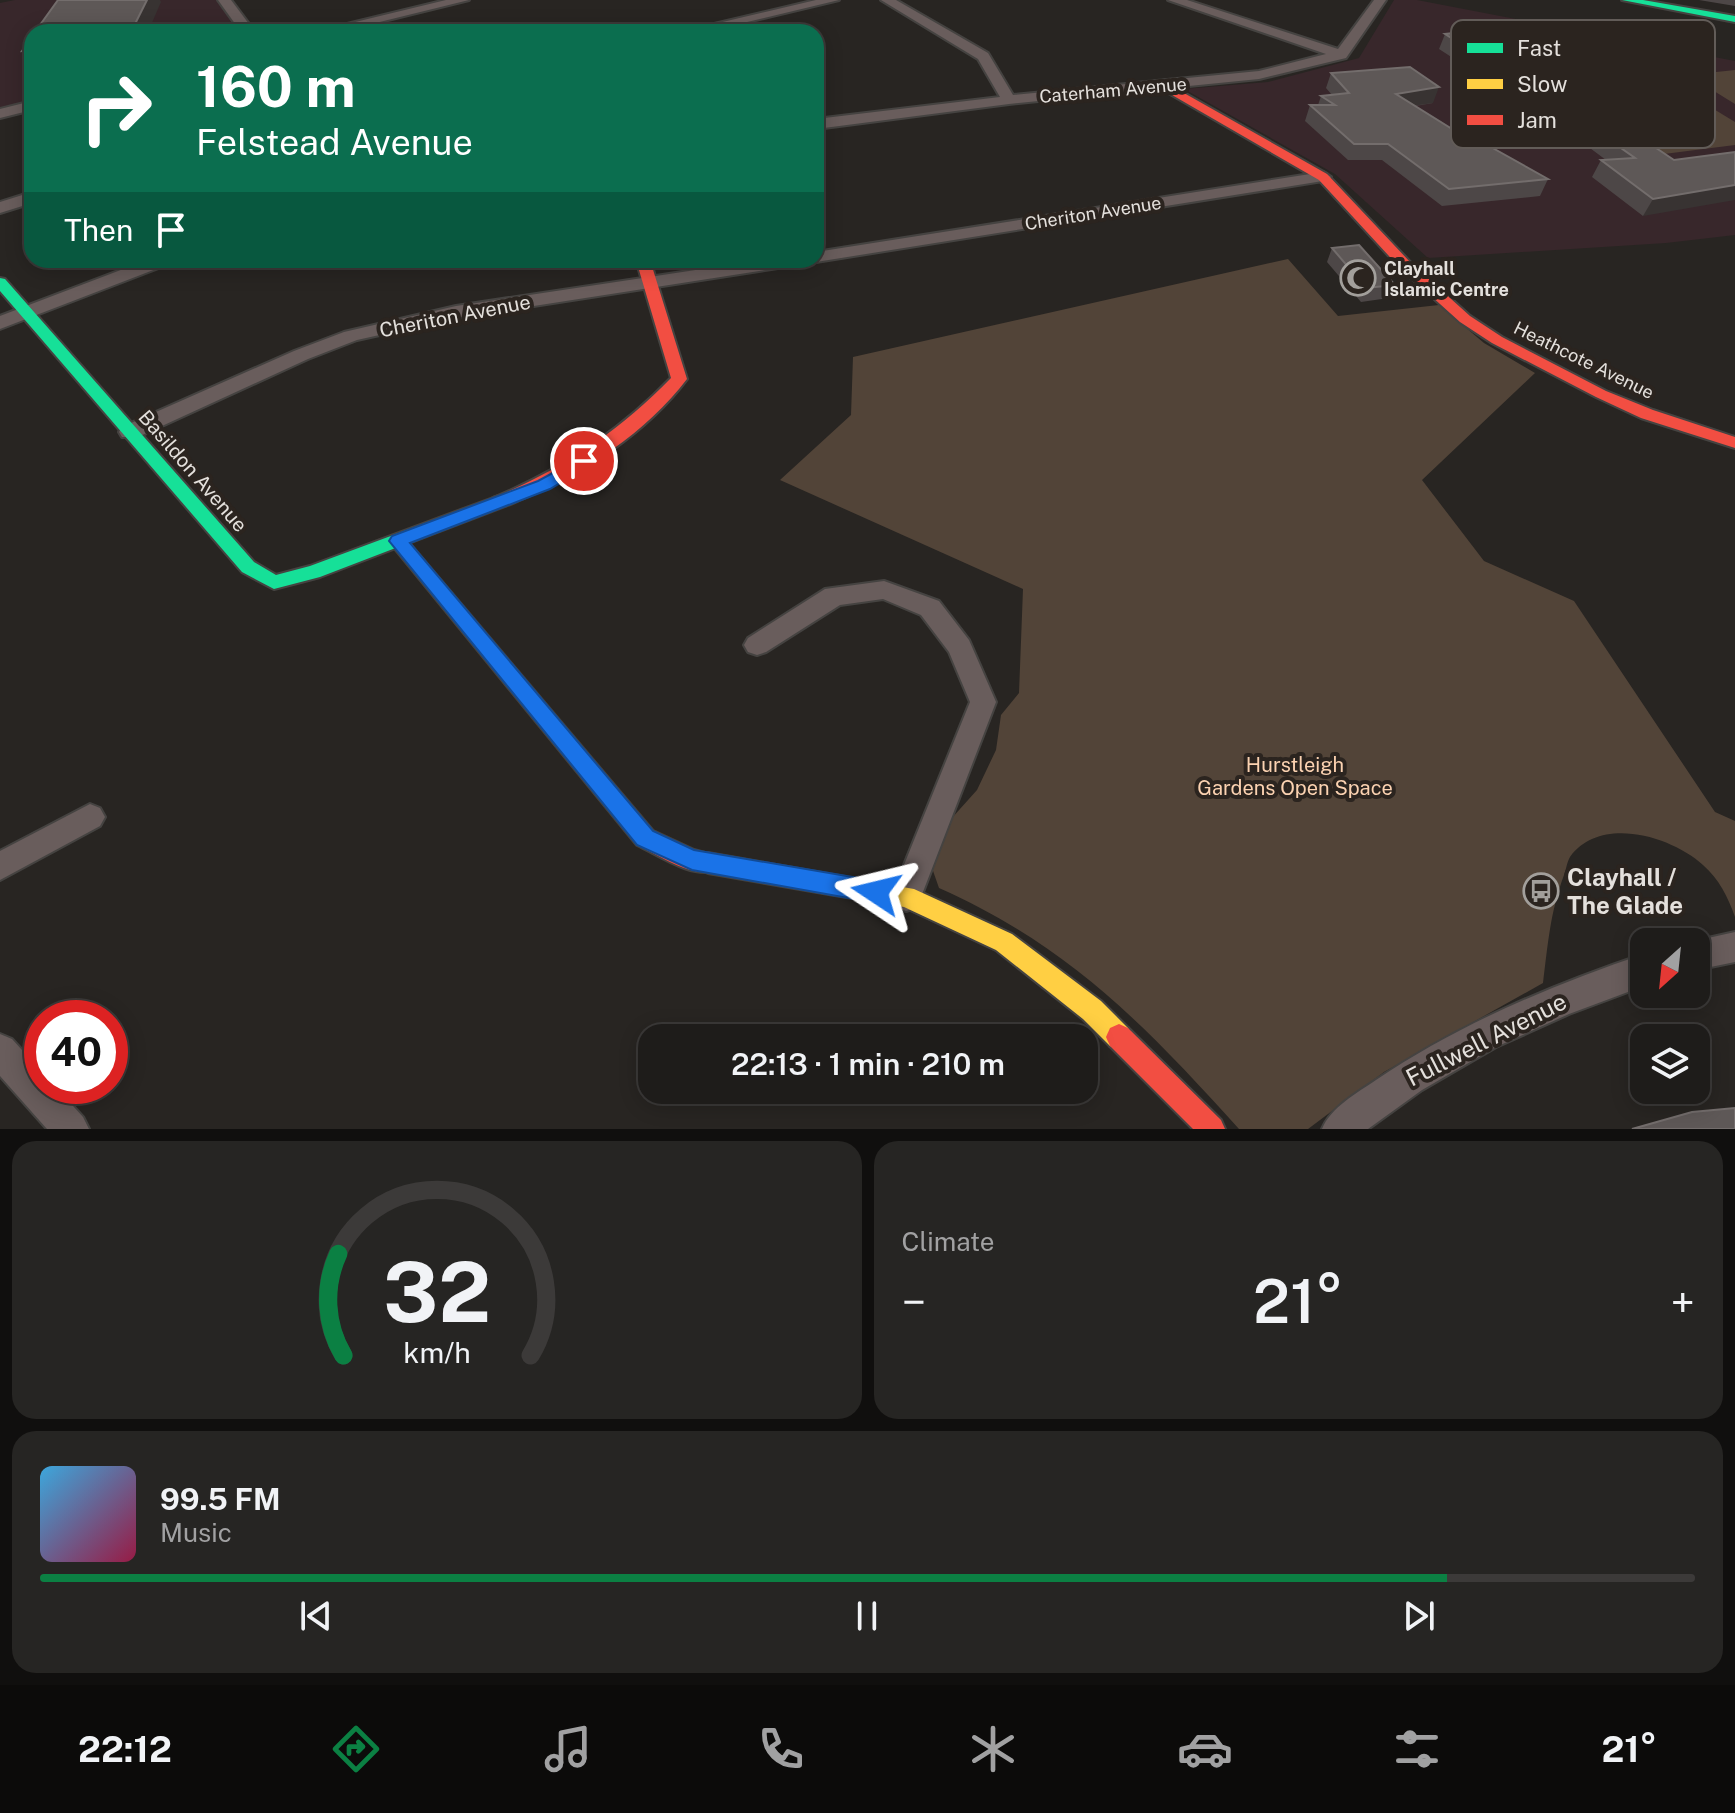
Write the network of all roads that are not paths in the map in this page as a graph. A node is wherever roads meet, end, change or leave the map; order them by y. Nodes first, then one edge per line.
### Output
1 (224, 0) edge
2 (463, 0) edge
3 (833, 0) edge
4 (887, 0) edge
5 (1174, 0) edge
6 (1380, 0) edge
7 (1627, 0) edge
8 (1735, 19) edge
9 (242, 24) edge
10 (356, 24) edge
11 (724, 24) edge
12 (1341, 55) junction
13 (1164, 86) junction
14 (1009, 100) junction
15 (24, 107) edge
16 (0, 114) edge
17 (824, 123) edge
18 (1323, 177) junction
19 (24, 200) edge
20 (0, 208) edge
21 (824, 256) edge
22 (142, 268) edge
23 (645, 268) edge
24 (746, 268) edge
25 (0, 282) edge
26 (649, 283) junction
27 (27, 312) junction
28 (0, 323) edge
29 (130, 432) junction
30 (1735, 443) edge
31 (398, 541) junction
32 (757, 645) dead end
33 (90, 817) dead end
34 (0, 866) edge
35 (906, 897) junction
36 (1735, 947) edge
37 (1710, 952) edge
38 (1630, 974) edge
39 (0, 1051) edge
40 (71, 1129) edge
41 (1212, 1129) edge
42 (1340, 1129) edge

1 - 9 street
2 - 10 street
3 - 11 street
4 - 14 street
5 - 12 street
6 - 12 street
7 - 8 street
12 - 13 street, Caterham Avenue
13 - 14 street, Caterham Avenue
13 - 18 street, Heathcote Avenue
14 - 17 street, Caterham Avenue
15 - 16 street
18 - 21 street, Cheriton Avenue
18 - 30 street, Heathcote Avenue
19 - 20 street
22 - 27 street
23 - 26 street
24 - 26 street, Cheriton Avenue
25 - 27 street, Basildon Avenue
26 - 29 street, Cheriton Avenue
26 - 31 street, Basildon Avenue
27 - 28 street
27 - 29 street, Basildon Avenue
29 - 31 street, Basildon Avenue
31 - 35 street
32 - 35 street
33 - 34 street
35 - 41 street
36 - 37 street
38 - 42 street, Fullwell Avenue
39 - 40 street

